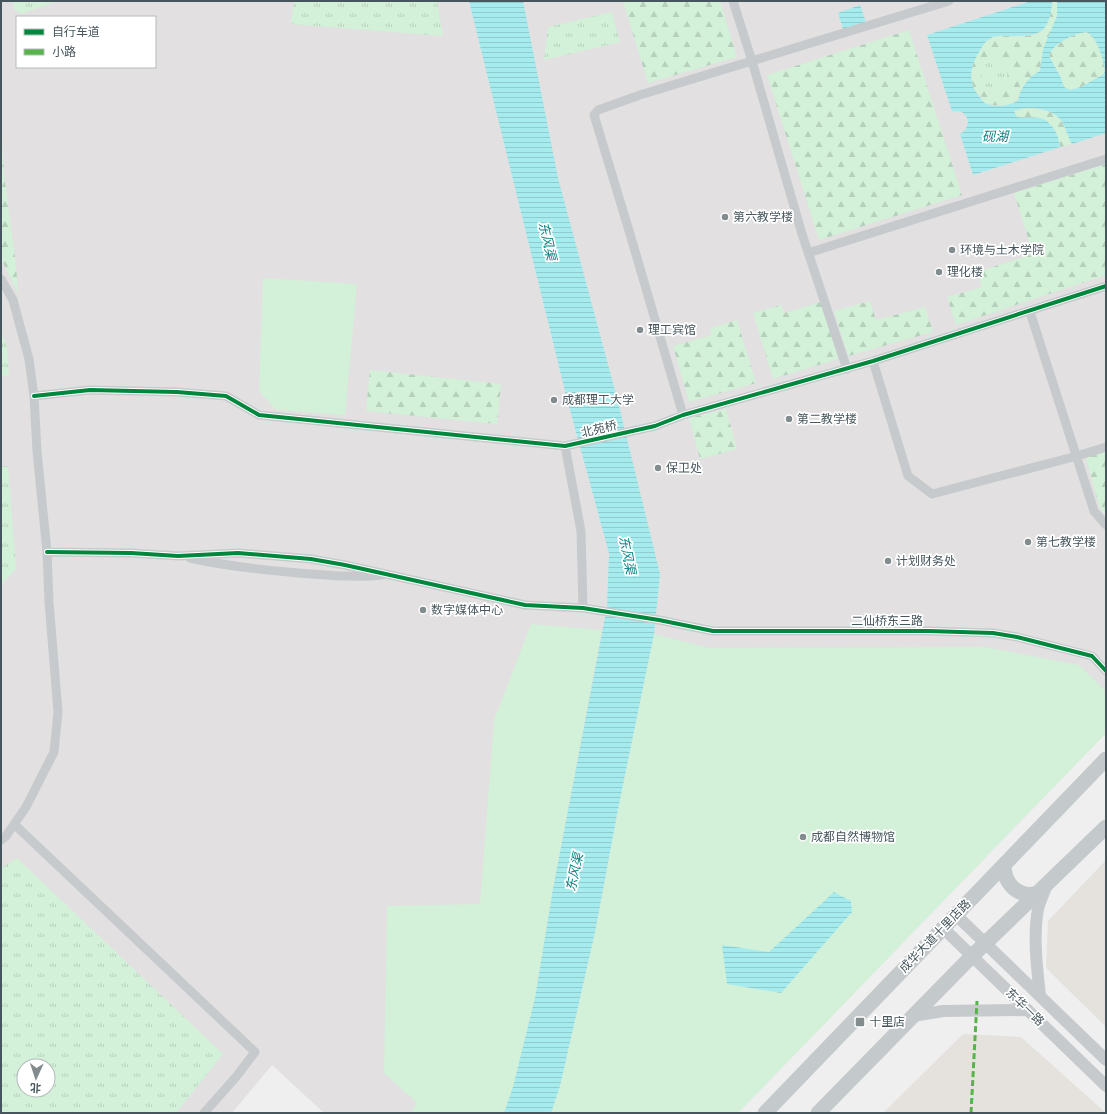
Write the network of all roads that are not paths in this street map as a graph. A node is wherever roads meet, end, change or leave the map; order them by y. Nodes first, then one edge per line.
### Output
1 (733, 1) edge
2 (949, 1) edge
3 (752, 60) junction
4 (1106, 159) edge
5 (808, 253) junction
6 (1, 278) edge
7 (1106, 286) edge
8 (1030, 312) junction
9 (873, 361) junction
10 (847, 368) junction
11 (34, 396) junction
12 (683, 415) junction
13 (570, 446) junction
14 (1106, 447) edge
15 (1077, 456) junction
16 (1106, 524) edge
17 (47, 552) junction
18 (178, 556) junction
19 (389, 574) junction
20 (583, 608) junction
21 (1106, 671) edge
22 (1106, 759) edge
23 (14, 824) junction
24 (1106, 827) edge
25 (1, 840) edge
26 (1004, 865) junction
27 (1043, 888) junction
28 (956, 915) junction
29 (943, 928) junction
30 (985, 943) junction
31 (972, 956) junction
32 (1040, 996) junction
33 (1028, 1010) junction
34 (914, 1016) junction
35 (1106, 1060) edge
36 (1106, 1086) edge
37 (204, 1113) edge
38 (765, 1113) edge
39 (818, 1113) edge

1 - 3 street
2 - 3 street
3 - 5 street
3 - 12 street
4 - 5 street
5 - 10 street
6 - 11 street
7 - 8 street, 北苑桥
8 - 9 street, 北苑桥
8 - 15 street
9 - 10 street, 北苑桥
9 - 15 street
10 - 12 street, 北苑桥
11 - 13 street, 北苑桥
11 - 17 street
12 - 13 street, 北苑桥
13 - 20 street
14 - 15 street
15 - 16 street
17 - 18 street
17 - 23 street
18 - 19 street
18 - 19 street, 二仙桥东三路
19 - 20 street, 二仙桥东三路
20 - 21 street, 二仙桥东三路
22 - 26 main road, 成华大道十里店路
23 - 25 street
23 - 37 street
24 - 27 main road
26 - 27 main road
26 - 28 main road, 成华大道十里店路
27 - 30 main road
27 - 32 street
28 - 29 main road, 成华大道十里店路
28 - 30 street, 东华一路
29 - 31 street, 东华一路
29 - 38 main road, 成华大道十里店路
30 - 31 main road
30 - 32 street, 东华一路
31 - 33 street, 东华一路
31 - 34 main road
32 - 35 street, 东华一路
33 - 34 street
33 - 36 street, 东华一路
34 - 39 main road

